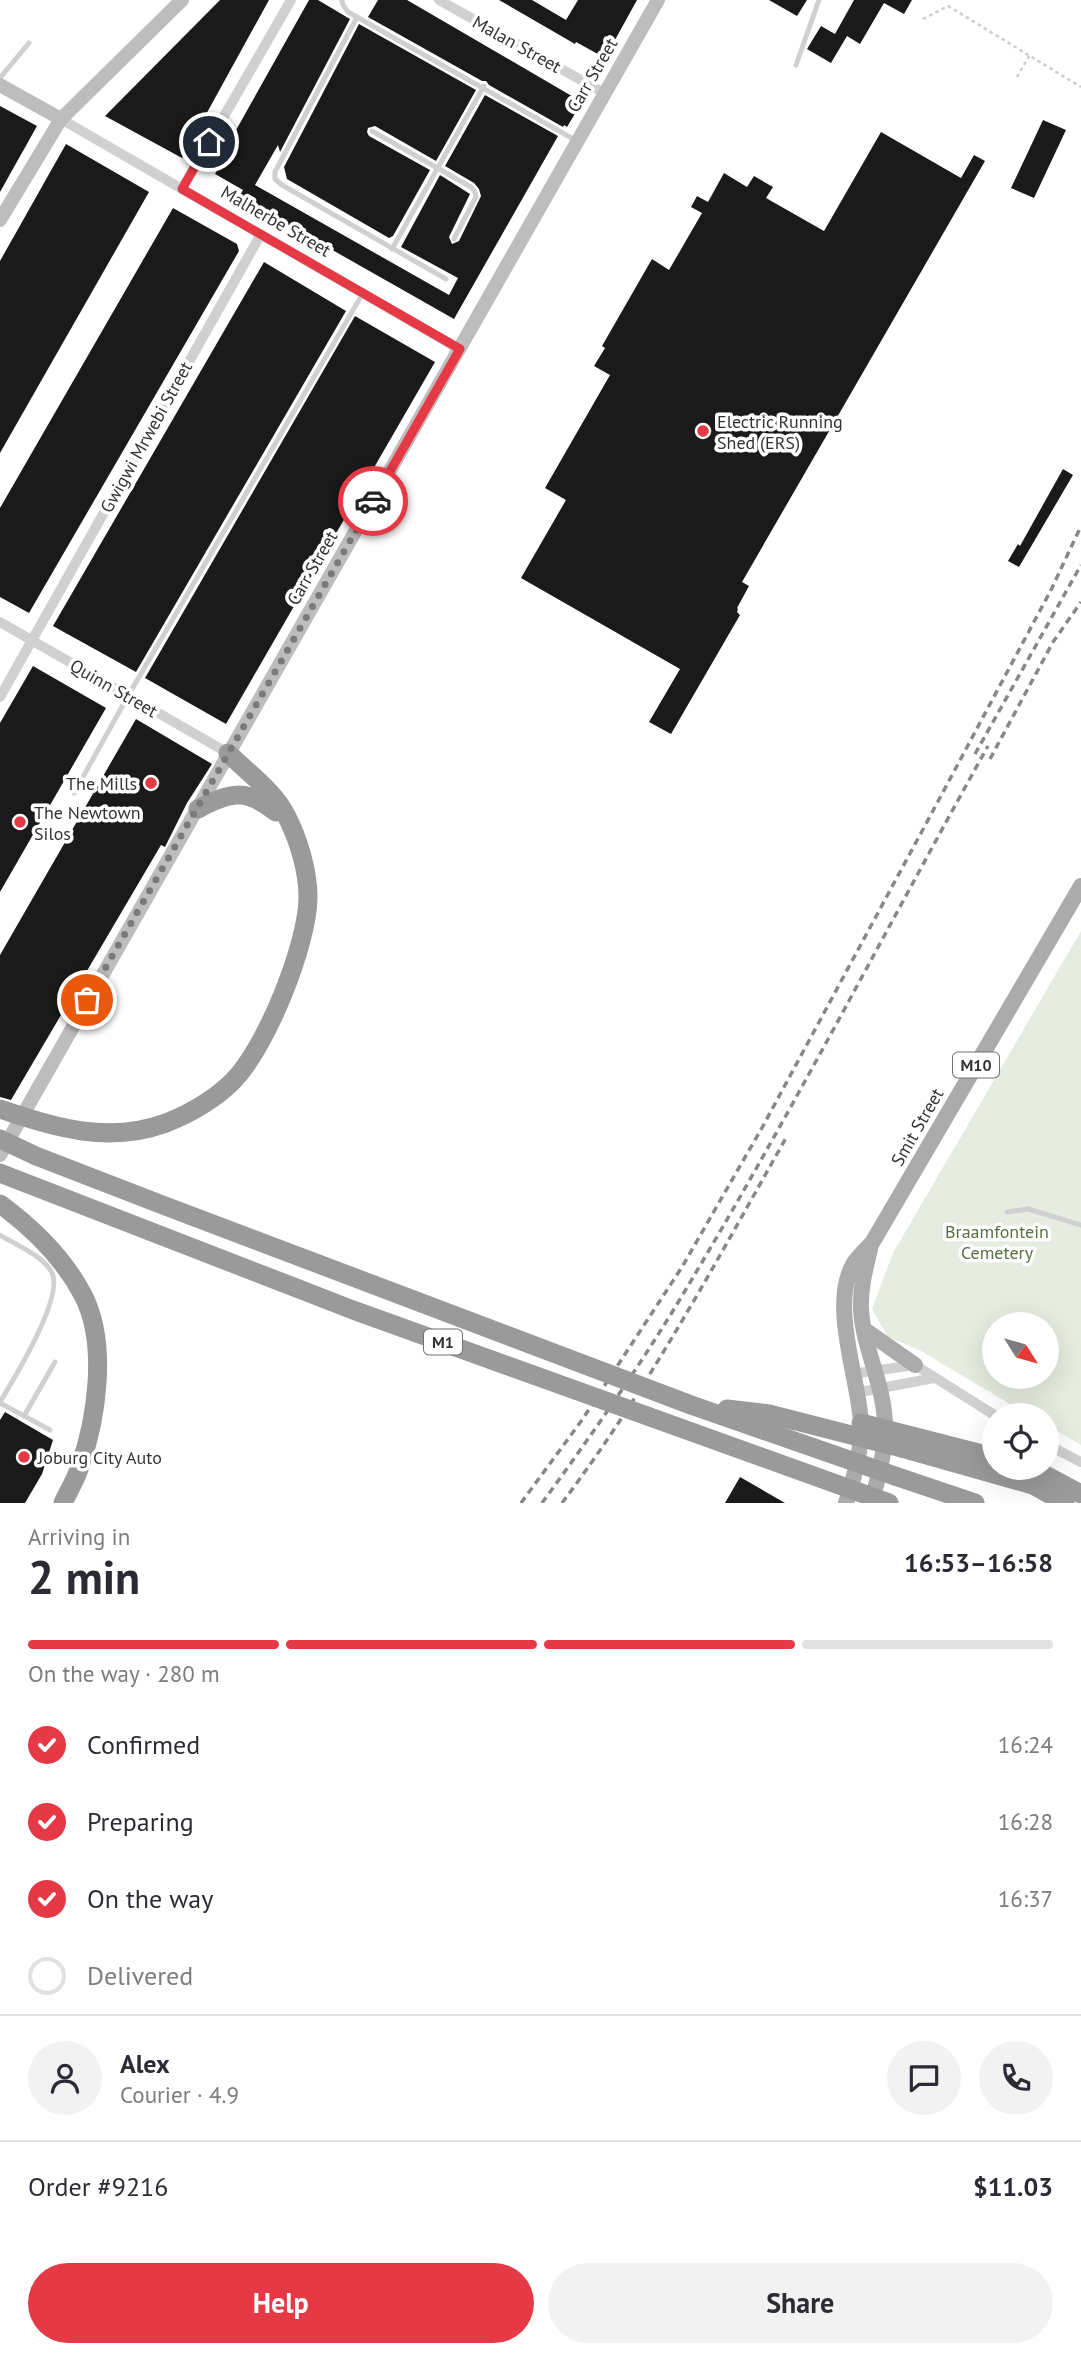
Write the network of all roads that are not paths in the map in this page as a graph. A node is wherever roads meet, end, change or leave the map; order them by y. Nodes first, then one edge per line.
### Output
1 (182, 0) edge
2 (291, 0) edge
3 (342, 0) edge
4 (439, 0) edge
5 (658, 0) edge
6 (819, 0) edge
7 (357, 17) junction
8 (29, 43) dead end
9 (796, 65) dead end
10 (0, 78) edge
11 (0, 85) edge
12 (484, 86) junction
13 (600, 90) junction
14 (61, 119) junction
15 (372, 131) dead end
16 (577, 141) junction
17 (438, 167) junction
18 (182, 189) junction
19 (0, 220) edge
20 (261, 234) junction
21 (454, 239) dead end
22 (392, 249) junction
23 (446, 279) dead end
24 (363, 293) junction
25 (460, 349) junction
26 (0, 622) edge
27 (32, 640) junction
28 (128, 696) junction
29 (0, 697) edge
30 (228, 753) junction
31 (74, 793) dead end
32 (198, 809) junction
33 (290, 823) junction
34 (1081, 887) edge
35 (0, 1109) edge
36 (0, 1117) edge
37 (17, 1127) junction
38 (0, 1139) edge
39 (0, 1155) edge
40 (0, 1173) edge
41 (0, 1204) edge
42 (1007, 1212) dead end
43 (1081, 1225) edge
44 (0, 1235) edge
45 (872, 1243) junction
46 (865, 1330) junction
47 (55, 1362) dead end
48 (915, 1365) junction
49 (875, 1370) junction
50 (852, 1374) junction
51 (934, 1378) junction
52 (879, 1388) junction
53 (855, 1393) junction
54 (0, 1403) edge
55 (691, 1405) junction
56 (982, 1407) edge
57 (24, 1416) junction
58 (861, 1423) junction
59 (885, 1429) junction
60 (50, 1430) dead end
61 (1059, 1451) edge
62 (982, 1454) edge
63 (1081, 1462) edge
64 (1055, 1480) edge
65 (1081, 1494) edge
66 (63, 1503) edge
67 (846, 1503) edge
68 (871, 1503) edge
69 (889, 1503) edge
70 (975, 1503) edge
71 (1065, 1503) edge

1 - 14 street
2 - 18 street
3 - 7 lane
4 - 13 street, Malan Street
5 - 13 street, Carr Street
6 - 9 lane
7 - 12 lane
7 - 22 lane
8 - 10 lane
11 - 14 street, Malherbe Street
12 - 16 lane
12 - 17 lane
13 - 16 street, Carr Street
14 - 18 street, Malherbe Street
14 - 19 street
15 - 17 lane
16 - 25 street, Carr Street
17 - 21 lane
17 - 22 lane
18 - 20 street, Malherbe Street
20 - 24 street, Malherbe Street
20 - 27 street, Gwigwi Mrwebi Street
22 - 23 lane
24 - 25 street, Malherbe Street
24 - 28 lane
25 - 30 street, Carr Street
26 - 27 street, Quinn Street
27 - 28 street, Quinn Street
27 - 29 street, Gwigwi Mrwebi Street
28 - 30 street, Quinn Street
28 - 31 lane
30 - 32 street, Carr Street
30 - 33 highway
32 - 33 highway
32 - 37 street, Carr Street
33 - 35 highway, bridge
34 - 45 main road, Smit Street / M10
36 - 37 street
37 - 39 street, Carr Street
38 - 55 highway, M1, bridge
40 - 69 highway, M1, bridge
41 - 66 highway
42 - 43 lane
44 - 54 lane
45 - 46 main road, Smit Street / M10
45 - 50 main road, Smit Street / M10
46 - 48 main road
46 - 49 main road, Smit Street / M10
47 - 57 lane
48 - 49 street
48 - 51 street
49 - 50 street
49 - 52 main road, Smit Street / M10
50 - 53 main road, Smit Street / M10
51 - 52 street
51 - 56 street
52 - 53 street
52 - 59 main road, Smit Street / M10
53 - 58 main road, Smit Street / M10
54 - 57 lane
55 - 70 highway, M1, bridge
55 - 71 highway, bridge
57 - 60 lane
58 - 59 highway
58 - 67 main road, Smit Street / M10
59 - 62 highway
59 - 68 main road, Smit Street / M10
61 - 63 street
64 - 65 highway

